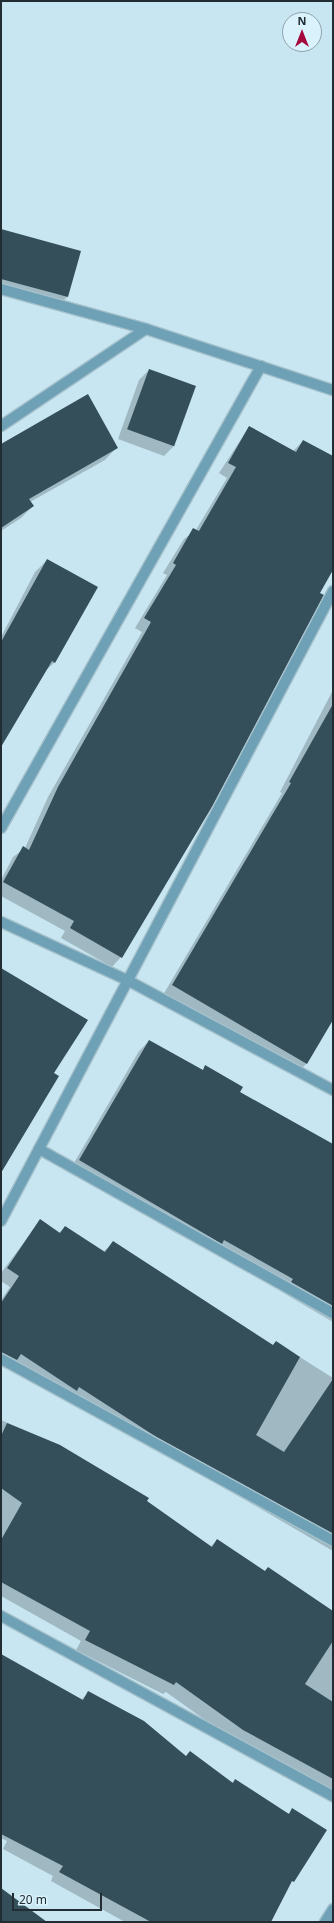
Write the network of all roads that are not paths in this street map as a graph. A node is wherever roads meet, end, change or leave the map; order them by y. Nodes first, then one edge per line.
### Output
1 (1, 289) edge
2 (146, 329) junction
3 (261, 366) junction
4 (333, 390) edge
5 (1, 426) edge
6 (333, 591) edge
7 (1, 828) edge
8 (1, 922) edge
9 (127, 980) junction
10 (333, 1090) edge
11 (38, 1149) junction
12 (1, 1221) edge
13 (333, 1313) edge
14 (1, 1359) edge
15 (333, 1541) edge
16 (1, 1616) edge
17 (333, 1796) edge
18 (333, 1909) edge
19 (325, 1922) edge

1 - 2 street
2 - 3 street
2 - 5 street
3 - 4 street
3 - 7 street
6 - 9 street
8 - 9 street
9 - 10 street
9 - 11 street
11 - 12 street
11 - 13 street
14 - 15 street
16 - 17 street
18 - 19 street

